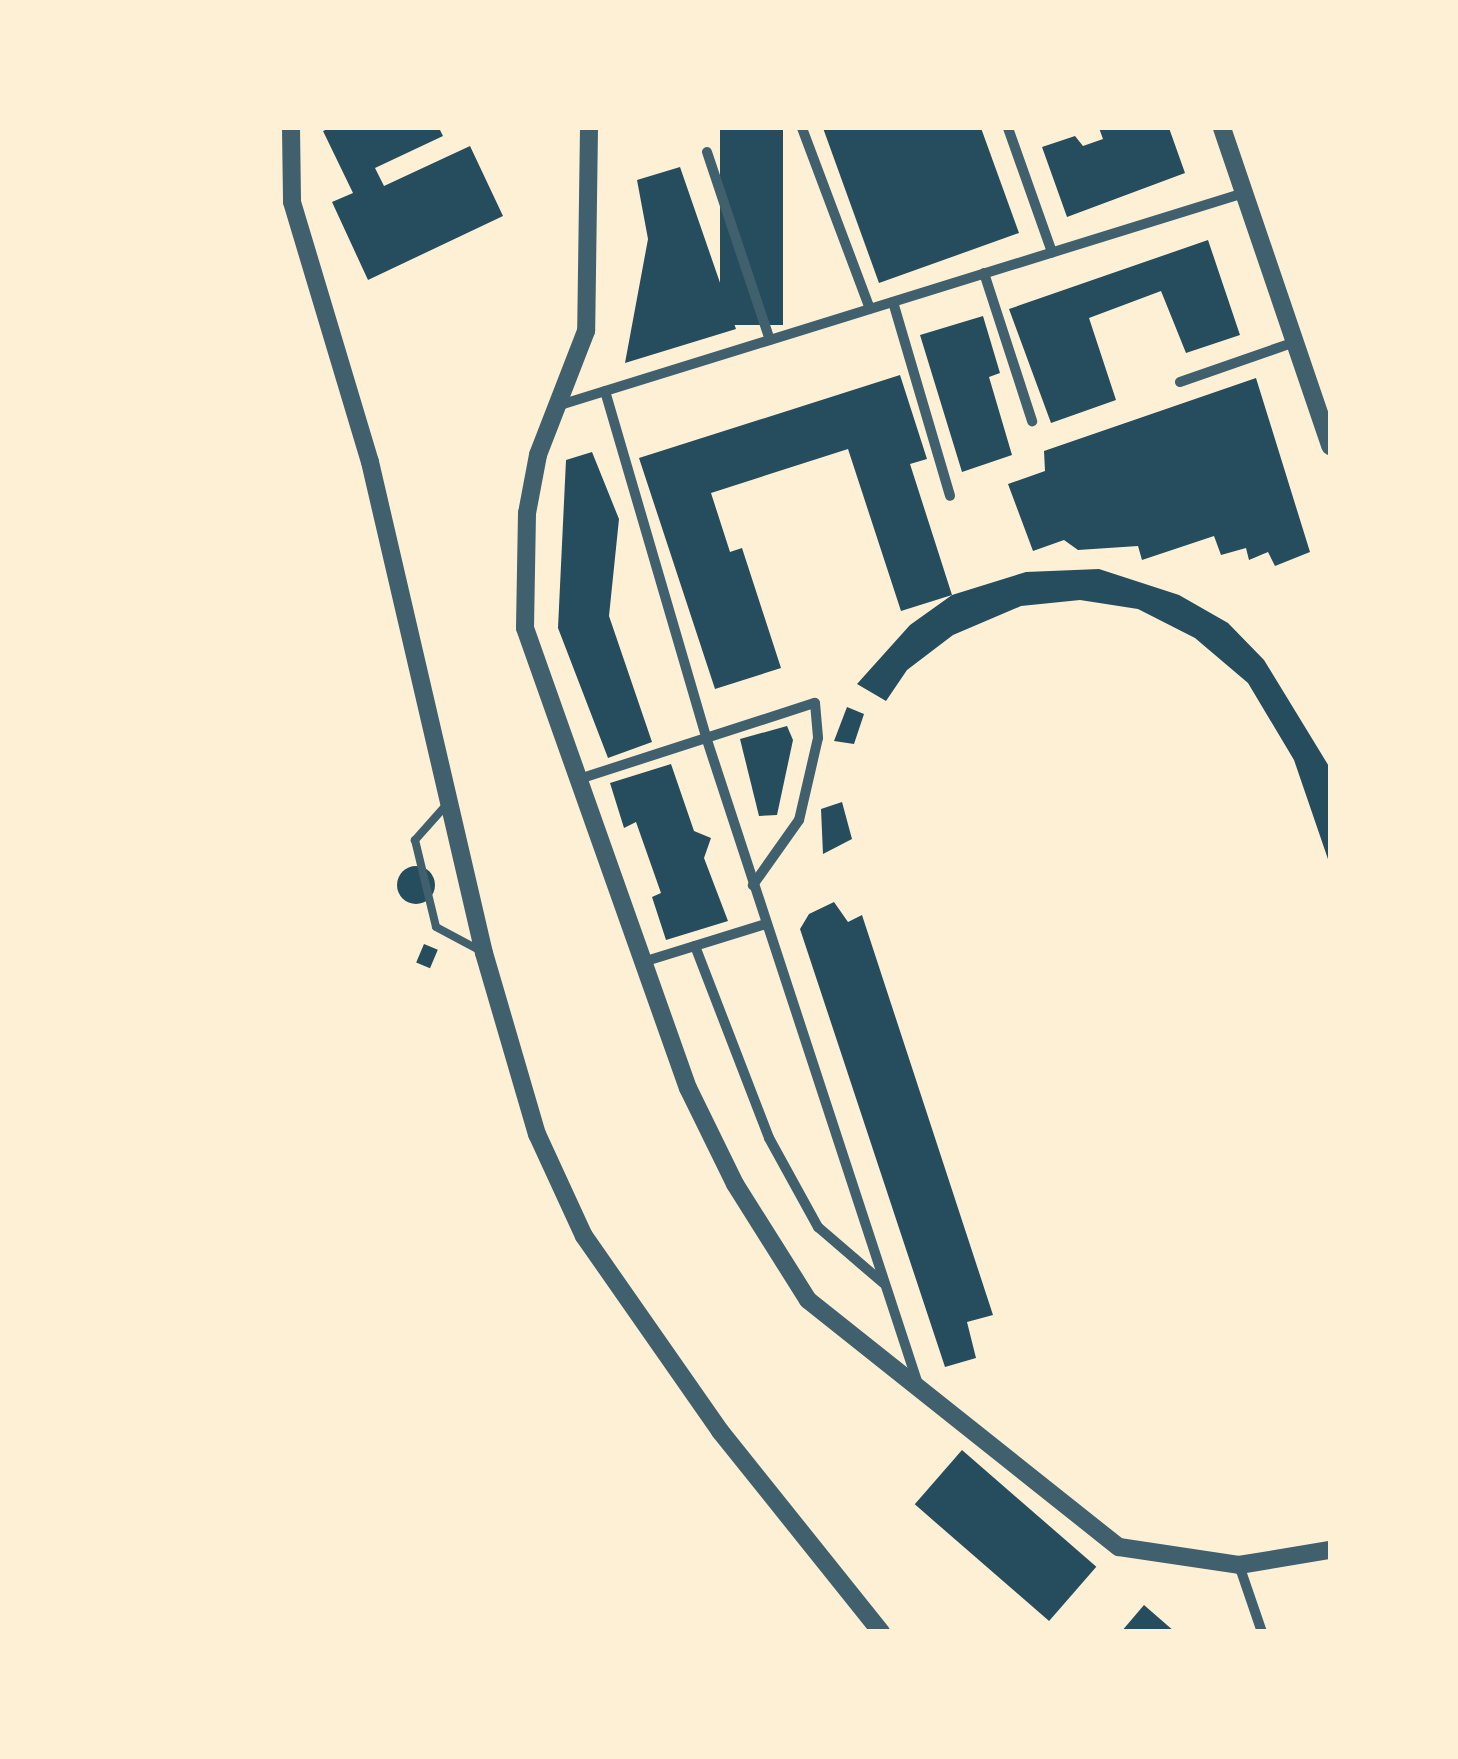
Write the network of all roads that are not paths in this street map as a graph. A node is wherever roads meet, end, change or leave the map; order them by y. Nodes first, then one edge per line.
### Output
1 (291, 128) edge
2 (588, 128) edge
3 (802, 128) edge
4 (1008, 128) edge
5 (1222, 128) edge
6 (706, 152) dead end
7 (1244, 192) junction
8 (1052, 252) junction
9 (984, 273) junction
10 (893, 302) junction
11 (870, 309) junction
12 (770, 340) junction
13 (1295, 342) junction
14 (1180, 382) dead end
15 (606, 391) junction
16 (560, 405) junction
17 (1032, 421) dead end
18 (1330, 446) edge
19 (950, 496) dead end
20 (706, 737) junction
21 (575, 780) junction
22 (448, 802) junction
23 (753, 885) junction
24 (766, 924) junction
25 (695, 946) junction
26 (484, 953) junction
27 (642, 963) junction
28 (886, 1285) junction
29 (919, 1386) junction
30 (1330, 1550) edge
31 (1239, 1564) junction
32 (880, 1632) edge
33 (1262, 1632) edge

1 - 22 street
2 - 16 street
3 - 11 street
4 - 8 street
5 - 7 street
6 - 12 street
7 - 8 street
7 - 13 street
8 - 9 street
9 - 10 street
9 - 17 street
10 - 11 street
10 - 19 street
11 - 12 street
12 - 15 street
13 - 14 street
13 - 18 street
15 - 16 street
15 - 20 street
16 - 21 street
20 - 21 street
20 - 23 street
20 - 23 street
21 - 27 street
22 - 26 street
22 - 26 lane
23 - 24 street
24 - 25 street
24 - 28 street
25 - 27 street
25 - 28 street
26 - 32 street
27 - 29 street
28 - 29 street
29 - 31 street
30 - 31 street
31 - 33 street

